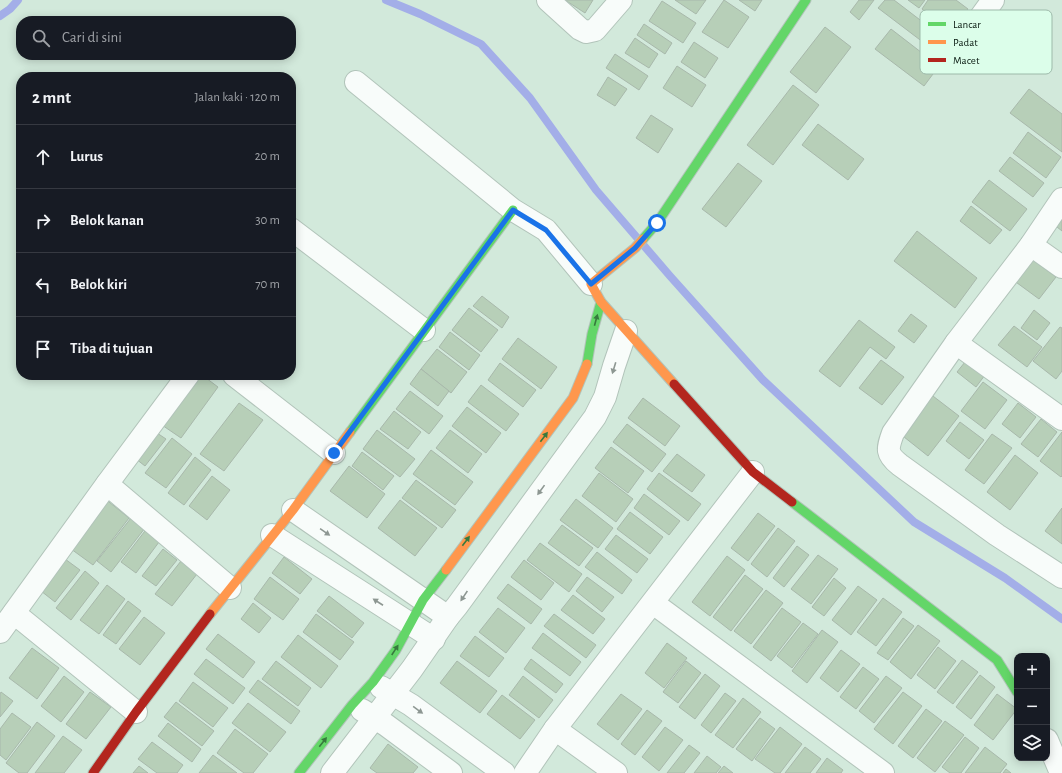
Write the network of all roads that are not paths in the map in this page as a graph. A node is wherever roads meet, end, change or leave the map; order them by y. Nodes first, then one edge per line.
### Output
1 (548, 0) edge
2 (621, 0) edge
3 (806, 0) edge
4 (993, 0) edge
5 (986, 10) edge
6 (356, 82) dead end
7 (1062, 199) edge
8 (513, 210) junction
9 (296, 236) edge
10 (1030, 245) junction
11 (1062, 267) edge
12 (596, 293) junction
13 (424, 330) junction
14 (626, 331) junction
15 (956, 343) junction
16 (184, 380) edge
17 (240, 380) edge
18 (1062, 419) edge
19 (334, 453) junction
20 (753, 472) junction
21 (107, 484) junction
22 (293, 510) junction
23 (272, 535) junction
24 (1062, 577) edge
25 (230, 588) junction
26 (423, 600) junction
27 (652, 603) junction
28 (14, 613) junction
29 (448, 617) junction
30 (410, 623) junction
31 (0, 632) edge
32 (434, 639) junction
33 (373, 682) junction
34 (1015, 689) edge
35 (393, 694) junction
36 (352, 705) junction
37 (136, 712) junction
38 (374, 717) junction
39 (556, 729) junction
40 (1050, 747) edge
41 (92, 773) edge
42 (299, 773) edge
43 (332, 773) edge
44 (451, 773) edge
45 (504, 773) edge
46 (525, 773) edge
47 (616, 773) edge
48 (883, 773) edge
49 (1061, 773) edge

1 - 2 street
3 - 12 street
4 - 5 street
6 - 8 street
7 - 10 street
8 - 12 street
8 - 13 street
9 - 13 street
10 - 11 street
10 - 15 street
12 - 14 street
26 -> 12 street
13 - 19 street
14 - 20 street
14 -> 29 street
15 - 18 street
15 - 24 street
16 - 21 street
17 - 19 street
19 - 22 street
20 - 27 street
20 - 34 street
21 - 25 street
21 - 28 street
22 - 23 street
22 -> 26 street
23 - 25 street
30 -> 23 street
25 - 37 street
26 - 29 street
26 - 30 street
27 - 39 street
27 - 48 street
28 - 31 street
28 - 37 street
29 - 32 street
30 - 32 street
33 -> 30 street
32 - 35 street
33 - 35 street
33 - 36 street
35 - 38 street
35 -> 45 street
36 - 38 street
42 -> 36 street
37 - 41 street
38 - 43 street
38 - 44 street
39 - 46 street
39 - 47 street
40 - 49 street

